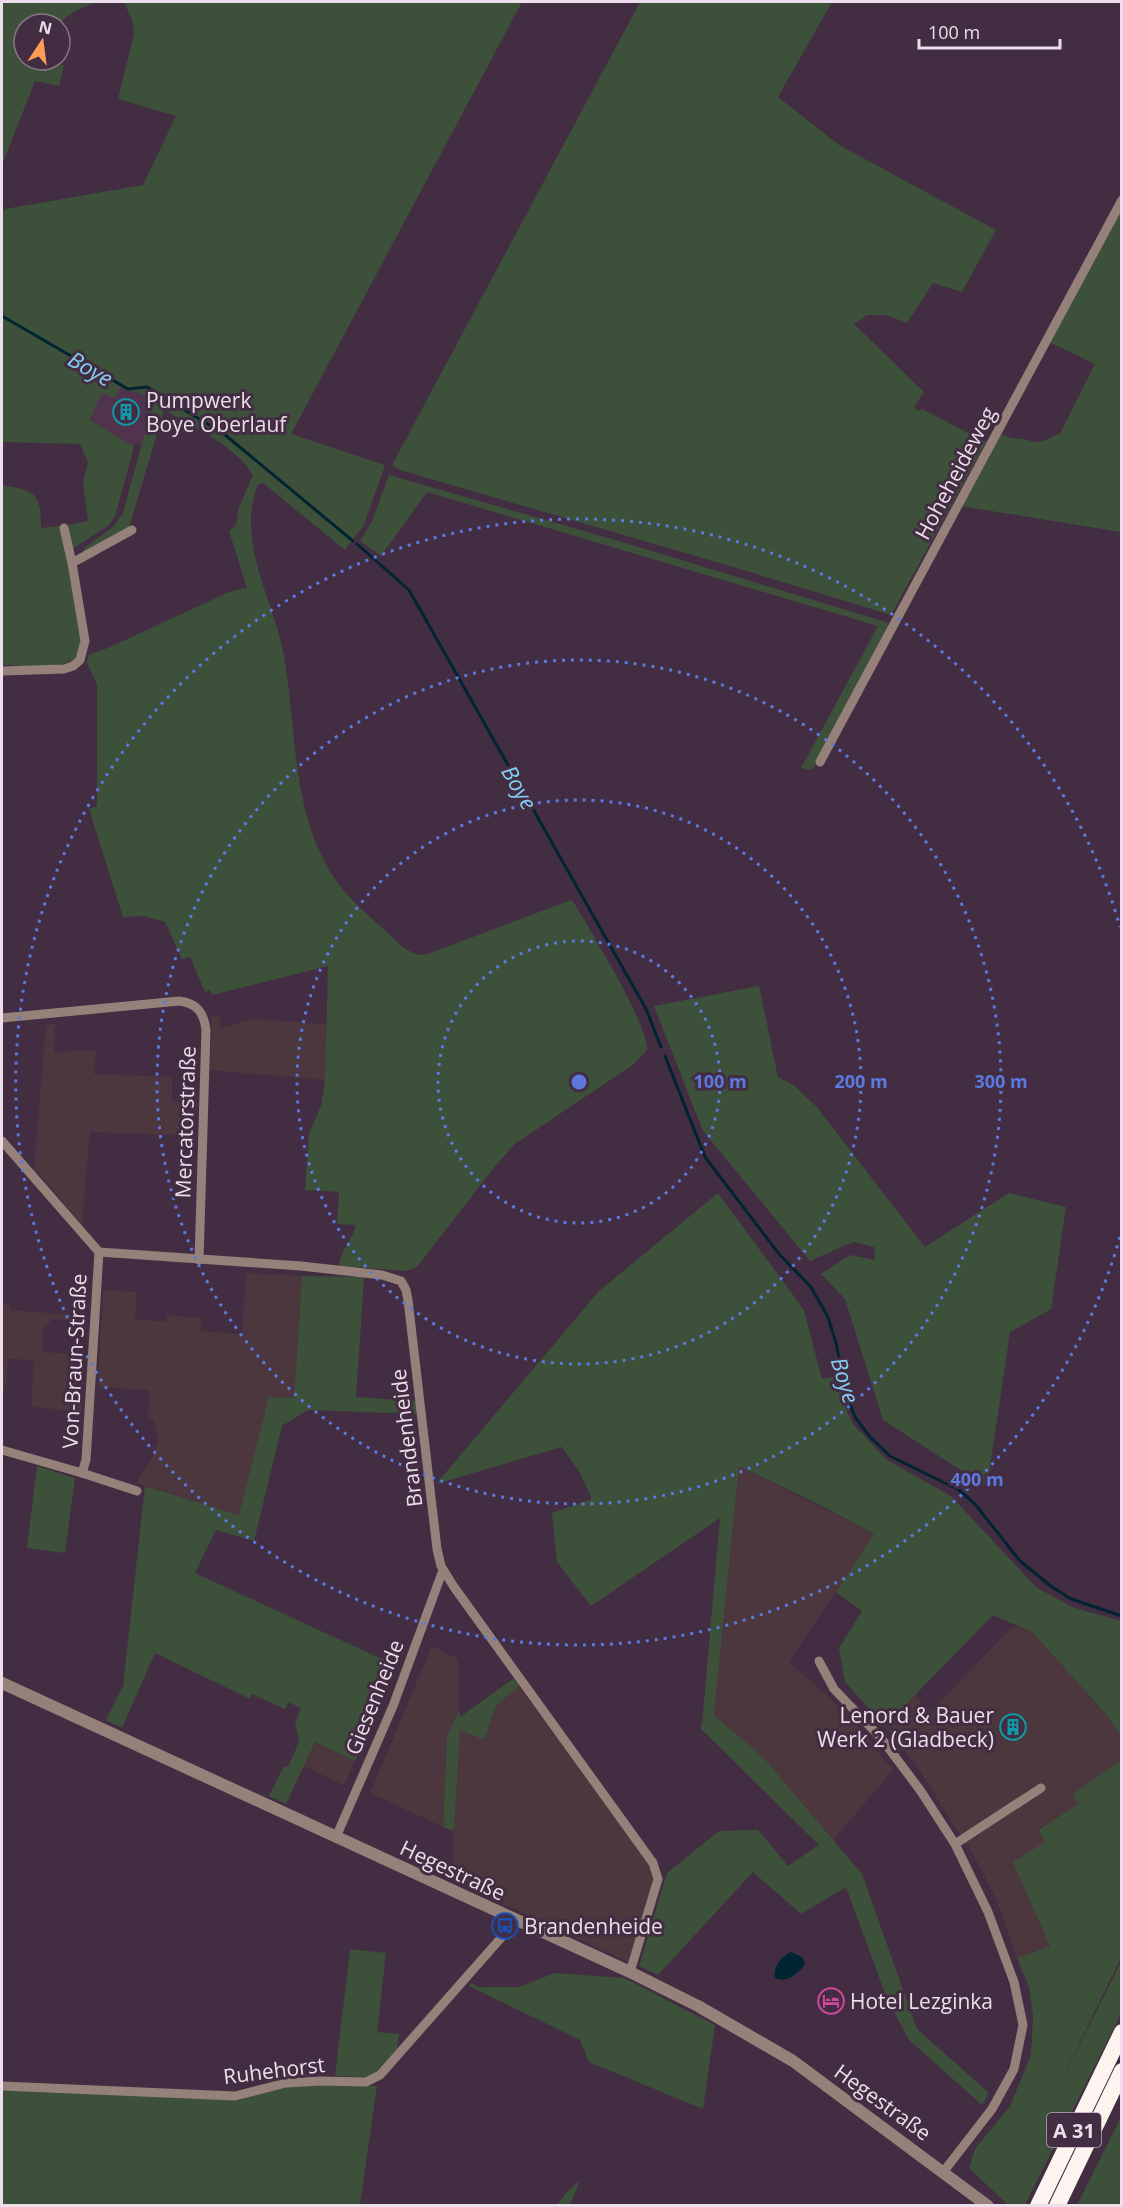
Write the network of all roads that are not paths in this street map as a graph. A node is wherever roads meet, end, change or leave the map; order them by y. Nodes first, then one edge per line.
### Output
1 (1122, 200) edge
2 (64, 528) dead end
3 (132, 530) dead end
4 (72, 563) junction
5 (2, 671) edge
6 (820, 762) dead end
7 (2, 1018) edge
8 (2, 1141) edge
9 (99, 1251) junction
10 (199, 1260) junction
11 (2, 1450) edge
12 (82, 1473) junction
13 (137, 1491) dead end
14 (443, 1570) junction
15 (819, 1661) dead end
16 (2, 1683) edge
17 (1041, 1788) dead end
18 (336, 1838) junction
19 (955, 1844) junction
20 (516, 1921) junction
21 (630, 1972) junction
22 (1122, 2032) edge
23 (1122, 2071) edge
24 (2, 2086) edge
25 (944, 2171) junction
26 (988, 2205) edge
27 (1038, 2205) edge
28 (1057, 2205) edge

1 - 6 street, Hoheheideweg
2 - 4 street
3 - 4 street
4 - 5 street
7 - 10 street, Mercatorstraße
8 - 9 street
9 - 10 street, Brandenheide
9 - 12 street, Von-Braun-Straße
10 - 14 street, Brandenheide
11 - 12 street, Von-Braun-Straße
12 - 13 street, Von-Braun-Straße
14 - 18 street, Giesenheide
14 - 21 street, Brandenheide
15 - 19 street
16 - 18 street, Hegestraße
17 - 19 street
18 - 20 street, Hegestraße
19 - 25 street
20 - 21 street, Hegestraße
20 - 24 street, Ruhehorst
21 - 25 street, Hegestraße
22 - 27 highway, A 31
23 - 28 highway, A 31
25 - 26 street, Hegestraße

